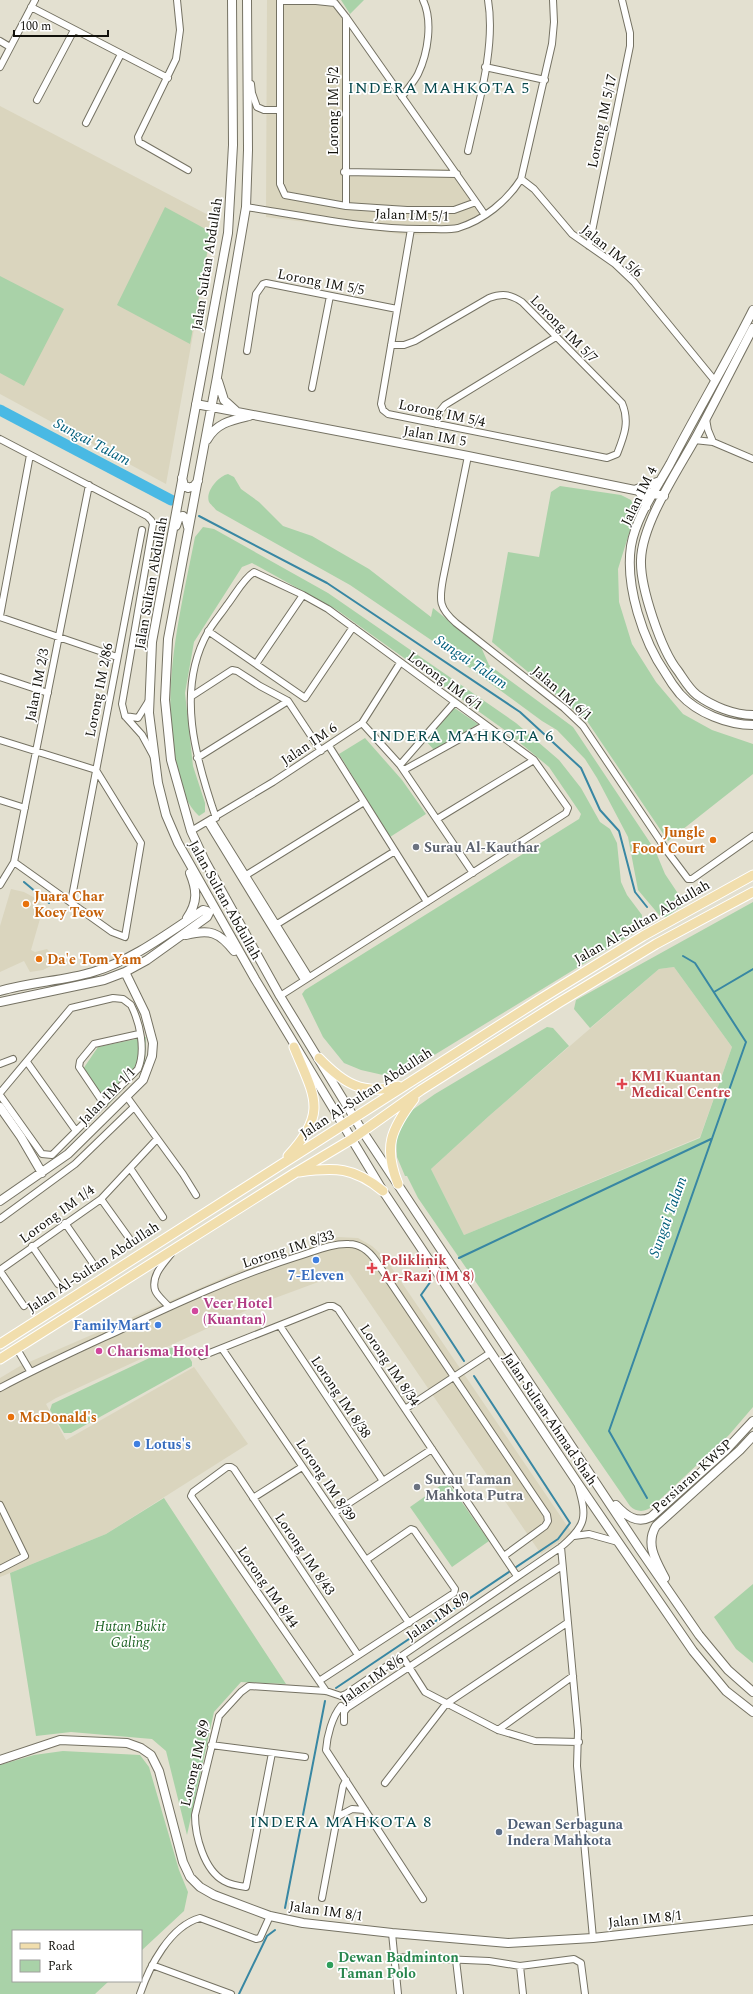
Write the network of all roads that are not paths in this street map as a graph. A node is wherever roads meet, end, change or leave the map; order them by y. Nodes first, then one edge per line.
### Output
1 (35, 0) edge
2 (177, 0) edge
3 (232, 0) edge
4 (247, 0) edge
5 (423, 0) edge
6 (488, 0) edge
7 (553, 0) edge
8 (622, 0) edge
9 (31, 7) junction
10 (346, 17) junction
11 (74, 30) junction
12 (0, 41) edge
13 (10, 47) junction
14 (248, 48) junction
15 (121, 54) junction
16 (0, 67) edge
17 (485, 67) junction
18 (168, 78) junction
19 (545, 80) junction
20 (402, 97) junction
21 (37, 100) dead end
22 (280, 110) junction
23 (86, 123) dead end
24 (468, 151) dead end
25 (188, 170) dead end
26 (344, 172) junction
27 (457, 174) junction
28 (521, 179) junction
29 (476, 202) junction
30 (346, 206) junction
31 (246, 207) junction
32 (485, 215) junction
33 (411, 229) junction
34 (588, 246) junction
35 (330, 296) junction
36 (397, 309) junction
37 (753, 310) edge
38 (750, 323) edge
39 (753, 328) edge
40 (556, 337) junction
41 (391, 345) junction
42 (247, 351) dead end
43 (217, 377) junction
44 (715, 381) junction
45 (312, 388) dead end
46 (196, 404) junction
47 (211, 408) junction
48 (241, 414) junction
49 (252, 416) junction
50 (706, 417) junction
51 (436, 424) junction
52 (0, 439) edge
53 (694, 440) junction
54 (713, 442) junction
55 (204, 444) junction
56 (30, 455) junction
57 (468, 456) junction
58 (607, 458) joint
59 (753, 459) edge
60 (182, 478) junction
61 (198, 480) junction
62 (660, 481) junction
63 (89, 485) junction
64 (637, 489) junction
65 (654, 493) junction
66 (664, 496) junction
67 (646, 507) junction
68 (142, 530) dead end
69 (189, 530) junction
70 (170, 544) junction
71 (303, 595) junction
72 (0, 617) edge
73 (353, 628) junction
74 (208, 631) junction
75 (59, 637) junction
76 (117, 657) junction
77 (400, 663) junction
78 (256, 664) junction
79 (0, 677) edge
80 (48, 693) junction
81 (192, 696) junction
82 (288, 701) junction
83 (148, 702) junction
84 (454, 702) junction
85 (753, 715) edge
86 (125, 716) junction
87 (362, 723) junction
88 (485, 725) junction
89 (753, 725) edge
90 (0, 740) edge
91 (329, 746) junction
92 (321, 750) junction
93 (36, 752) junction
94 (154, 757) junction
95 (197, 758) junction
96 (534, 760) junction
97 (402, 768) junction
98 (96, 770) junction
99 (0, 800) edge
100 (364, 802) junction
101 (25, 808) junction
102 (438, 819) junction
103 (212, 821) junction
104 (191, 832) junction
105 (752, 840) edge
106 (178, 843) junction
107 (395, 851) junction
108 (14, 862) junction
109 (473, 873) junction
110 (753, 875) edge
111 (244, 877) junction
112 (0, 885) edge
113 (753, 892) edge
114 (71, 902) junction
115 (427, 902) junction
116 (274, 926) junction
117 (178, 927) junction
118 (182, 936) junction
119 (125, 972) junction
120 (306, 978) junction
121 (255, 980) junction
122 (0, 991) edge
123 (280, 996) junction
124 (0, 1002) edge
125 (139, 1034) junction
126 (294, 1047) junction
127 (319, 1058) junction
128 (13, 1059) dead end
129 (27, 1062) junction
130 (0, 1064) edge
131 (414, 1079) junction
132 (421, 1090) junction
133 (0, 1094) edge
134 (127, 1097) junction
135 (104, 1104) junction
136 (134, 1106) junction
137 (0, 1107) edge
138 (354, 1118) junction
139 (344, 1125) junction
140 (76, 1131) junction
141 (362, 1132) junction
142 (157, 1139) junction
143 (352, 1139) junction
144 (130, 1168) junction
145 (295, 1172) junction
146 (42, 1173) junction
147 (252, 1182) junction
148 (398, 1184) junction
149 (383, 1191) junction
150 (196, 1195) dead end
151 (101, 1199) junction
152 (0, 1201) edge
153 (163, 1216) dead end
154 (0, 1219) edge
155 (65, 1223) junction
156 (129, 1238) dead end
157 (32, 1246) junction
158 (176, 1248) junction
159 (92, 1262) dead end
160 (0, 1270) edge
161 (58, 1284) dead end
162 (24, 1306) dead end
163 (169, 1307) junction
164 (280, 1326) junction
165 (0, 1344) edge
166 (17, 1349) junction
167 (223, 1350) junction
168 (490, 1353) junction
169 (202, 1356) dead end
170 (0, 1359) edge
171 (30, 1371) junction
172 (454, 1376) junction
173 (0, 1388) edge
174 (405, 1409) junction
175 (753, 1421) edge
176 (744, 1431) junction
177 (752, 1438) edge
178 (432, 1449) junction
179 (231, 1467) joint
180 (302, 1467) junction
181 (383, 1481) junction
182 (577, 1482) junction
183 (601, 1488) junction
184 (253, 1498) junction
185 (0, 1505) edge
186 (334, 1513) junction
187 (574, 1536) junction
188 (618, 1542) junction
189 (562, 1547) junction
190 (639, 1548) junction
191 (627, 1557) junction
192 (505, 1558) junction
193 (366, 1560) junction
194 (562, 1566) junction
195 (0, 1569) edge
196 (515, 1574) junction
197 (658, 1575) junction
198 (645, 1582) junction
199 (678, 1603) junction
200 (409, 1623) junction
201 (567, 1623) junction
202 (358, 1656) junction
203 (402, 1656) junction
204 (408, 1667) junction
205 (573, 1676) junction
206 (319, 1681) junction
207 (326, 1691) junction
208 (753, 1692) edge
209 (341, 1696) junction
210 (446, 1704) junction
211 (343, 1709) junction
212 (753, 1712) edge
213 (344, 1722) dead end
214 (498, 1730) junction
215 (579, 1742) junction
216 (211, 1745) junction
217 (272, 1753) junction
218 (305, 1757) dead end
219 (0, 1760) edge
220 (346, 1780) junction
221 (385, 1783) dead end
222 (365, 1810) junction
223 (337, 1817) junction
224 (322, 1898) dead end
225 (423, 1899) dead end
226 (270, 1916) junction
227 (753, 1920) edge
228 (392, 1933) junction
229 (593, 1938) junction
230 (395, 1958) junction
231 (456, 1960) junction
232 (152, 1965) junction
233 (520, 1966) junction
234 (140, 1994) edge
235 (231, 1994) edge
236 (398, 1994) edge
237 (460, 1994) edge
238 (523, 1994) edge
239 (586, 1994) edge

1 - 9 street
2 - 18 street
3 - 46 main road, Jalan Sultan Abdullah
4 - 14 main road, Jalan Sultan Abdullah
5 - 20 street
6 - 17 street
7 - 19 street, Jalan IM 5/1
8 - 34 street, Lorong IM 5/17
9 - 11 street
9 - 13 street
10 - 20 street
10 - 22 street
10 - 26 street, Lorong IM 5/2
11 - 15 street
11 - 21 street
12 - 13 street
13 - 16 street
14 - 22 street
14 - 31 main road, Jalan Sultan Abdullah
15 - 18 street
15 - 23 street
17 - 19 street
17 - 24 street
18 - 25 street
19 - 28 street, Jalan IM 5/1
20 - 27 street
22 - 30 street
26 - 27 street
26 - 30 street, Lorong IM 5/2
27 - 29 street
28 - 32 street, Jalan IM 5/1
28 - 34 street, Jalan IM 5/6
29 - 30 street
29 - 32 street
31 - 33 street, Jalan IM 5/1
31 - 43 main road, Jalan Sultan Abdullah
32 - 33 street, Jalan IM 5/1
33 - 36 street, Lorong IM 5/4
34 - 44 street, Jalan IM 5/6
35 - 36 street, Lorong IM 5/5
35 - 42 street, Lorong IM 5/5
35 - 45 street
36 - 41 street, Lorong IM 5/4
37 - 38 main road, Jalan IM 4
38 - 44 main road, Jalan IM 4
39 - 50 main road, Jalan IM 4
40 - 41 street, Lorong IM 5/7
40 - 51 street
40 - 58 street, Lorong IM 5/7
41 - 51 street, Lorong IM 5/4
43 - 47 main road, Jalan Sultan Abdullah
43 - 48 main road
44 - 62 main road, Jalan IM 4
46 - 47 main road, Jalan IM 5
46 - 60 main road, Jalan Sultan Abdullah
47 - 48 main road, Jalan IM 5
47 - 55 main road, Jalan Sultan Abdullah
48 - 49 main road, Jalan IM 5
49 - 55 main road
49 - 57 main road, Jalan IM 5
50 - 53 main road, Jalan IM 4
50 - 54 street
51 - 58 street, Lorong IM 5/4
52 - 56 street
53 - 54 street
53 - 66 main road, Jalan IM 4
54 - 59 street
55 - 61 main road, Jalan Sultan Abdullah
56 - 63 street
56 - 72 street
57 - 64 main road, Jalan IM 5
57 - 105 street, Jalan IM 6/1
60 - 61 main road
60 - 70 main road, Jalan Sultan Abdullah
61 - 69 main road, Jalan Sultan Abdullah
62 - 64 main road
62 - 65 main road, Jalan IM 4
63 - 75 street, Jalan IM 2/3
63 - 86 street
64 - 65 main road, Jalan IM 5
64 - 67 main road
65 - 66 main road, Jalan IM 5
65 - 67 main road, Jalan IM 4
66 - 85 main road, Jalan IM 4
67 - 89 main road, Jalan IM 4
68 - 76 street, Lorong IM 2/86
69 - 70 main road
69 - 104 main road, Jalan Sultan Abdullah
70 - 83 main road, Jalan Sultan Abdullah
71 - 73 street, Lorong IM 6/1
71 - 74 street, Lorong IM 6/1
71 - 78 street
72 - 75 street
73 - 77 street, Lorong IM 6/1
73 - 78 street
74 - 78 street
74 - 81 street, Lorong IM 6/1
75 - 76 street
75 - 80 street, Jalan IM 2/3
76 - 98 street, Lorong IM 2/86
77 - 84 street, Lorong IM 6/1
77 - 87 street, Jalan IM 6
79 - 80 street
80 - 93 street, Jalan IM 2/3
81 - 82 street
81 - 95 street, Lorong IM 6/1
82 - 92 street
82 - 95 street
83 - 86 street
83 - 94 main road, Jalan Sultan Abdullah
84 - 88 street, Lorong IM 6/1
84 - 97 street
86 - 94 street
87 - 91 street, Jalan IM 6
87 - 97 street
88 - 96 street, Lorong IM 6/1
88 - 97 street
90 - 93 street
91 - 92 street, Jalan IM 6
91 - 100 street
92 - 103 street, Jalan IM 6
93 - 98 street
93 - 101 street, Jalan IM 2/3
94 - 106 main road, Jalan Sultan Abdullah
95 - 103 street, Lorong IM 6/1
96 - 102 street
96 - 109 street, Lorong IM 6/1
97 - 102 street
98 - 114 street, Lorong IM 2/86
98 - 114 street
99 - 101 street
100 - 107 street
100 - 111 street
101 - 108 street, Jalan IM 2/3
102 - 109 street
103 - 104 street, Jalan IM 6
103 - 111 street, Lorong IM 6/1
104 - 123 main road, Jalan Sultan Abdullah
106 - 117 main road
106 - 121 main road, Jalan Sultan Abdullah
107 - 115 street
107 - 116 street
108 - 112 street, Jalan IM 2/3
108 - 114 street
109 - 115 street, Lorong IM 6/1
110 - 131 main road, Jalan Al-Sultan Abdullah
111 - 116 street, Lorong IM 6/1
113 - 132 main road, Jalan Al-Sultan Abdullah
115 - 120 street, Lorong IM 6/1
116 - 120 street, Lorong IM 6/1
117 - 118 main road
117 - 122 main road
118 - 119 main road
118 - 121 main road
119 - 124 main road
119 - 134 main road, Jalan IM 1/1
120 - 123 street, Lorong IM 6/1
121 - 126 main road, Jalan Sultan Abdullah
123 - 127 main road, Jalan Sultan Abdullah
125 - 129 street
125 - 135 street
125 - 135 street
126 - 139 main road, Jalan Sultan Abdullah
126 - 147 main road
127 - 131 main road
127 - 138 main road, Jalan Sultan Abdullah
128 - 130 street
129 - 133 street
129 - 140 street
131 - 138 main road, Jalan Al-Sultan Abdullah
132 - 141 main road, Jalan Al-Sultan Abdullah
132 - 148 main road
133 - 140 street
134 - 136 street
134 - 146 main road, Jalan IM 1/1
135 - 140 street
136 - 142 street
136 - 154 street, Jalan IM 1/1
137 - 146 main road
138 - 139 main road, Jalan Al-Sultan Abdullah
138 - 141 main road, Jalan Sultan Ahmad Shah
139 - 143 main road, Jalan Sultan Ahmad Shah
139 - 147 main road, Jalan Al-Sultan Abdullah
141 - 143 main road, Jalan Al-Sultan Abdullah
141 - 148 main road, Jalan Sultan Ahmad Shah
142 - 144 street, Lorong IM 1/4
142 - 150 street
143 - 145 main road, Jalan Al-Sultan Abdullah
143 - 149 main road, Jalan Sultan Ahmad Shah
144 - 151 street, Lorong IM 1/4
144 - 153 street
145 - 149 main road
145 - 158 main road, Jalan Al-Sultan Abdullah
146 - 152 main road, Jalan IM 1/1
147 - 165 main road, Jalan Al-Sultan Abdullah
148 - 183 main road, Jalan Sultan Ahmad Shah
149 - 168 main road, Jalan Sultan Ahmad Shah
151 - 155 street, Lorong IM 1/4
151 - 156 street
155 - 157 street, Lorong IM 1/4
155 - 159 street
157 - 160 street, Lorong IM 1/4
157 - 161 street
158 - 163 street
158 - 166 main road, Jalan Al-Sultan Abdullah
160 - 162 street
163 - 171 street, Lorong IM 8/33
163 - 172 street, Lorong IM 8/33
164 - 167 street, Lorong IM 8/34
164 - 174 street, Lorong IM 8/34
164 - 181 street, Lorong IM 8/38
166 - 170 main road, Jalan Al-Sultan Abdullah
166 - 171 street
167 - 169 street, Lorong IM 8/34
167 - 180 street, Lorong IM 8/39
168 - 172 street
168 - 182 main road, Jalan Sultan Ahmad Shah
171 - 173 street, Lorong IM 8/33
172 - 174 street
172 - 192 street, Lorong IM 8/33
174 - 178 street, Lorong IM 8/34
175 - 176 main road, Persiaran KWSP
176 - 177 street
176 - 183 main road, Persiaran KWSP
177 - 199 main road, Persiaran KWSP
178 - 181 street
178 - 192 street, Lorong IM 8/34
179 - 184 street, Lorong IM 8/43
179 - 206 street, Lorong IM 8/44
180 - 184 street
180 - 186 street, Lorong IM 8/39
181 - 186 street
182 - 187 street
182 - 188 main road, Jalan Sultan Ahmad Shah
183 - 190 main road, Jalan Sultan Ahmad Shah
184 - 202 street, Lorong IM 8/43
185 - 195 street
186 - 193 street, Lorong IM 8/39
187 - 188 street
187 - 189 street, Jalan IM 8/9
188 - 191 main road, Jalan Sultan Ahmad Shah
189 - 194 street
189 - 196 street, Jalan IM 8/9
190 - 191 main road
190 - 197 main road, Jalan Sultan Ahmad Shah
191 - 198 main road, Jalan Sultan Ahmad Shah
192 - 196 street, Lorong IM 8/34
193 - 200 street, Lorong IM 8/39
193 - 200 street
194 - 201 street
194 - 204 street, Jalan IM 8/6
196 - 203 street, Jalan IM 8/9
197 - 198 main road
197 - 199 main road, Jalan Sultan Ahmad Shah
198 - 212 main road, Jalan Sultan Ahmad Shah
199 - 208 main road, Jalan Sultan Ahmad Shah
200 - 202 street
201 - 205 street
201 - 210 street
202 - 206 street
203 - 204 street
203 - 209 street, Jalan IM 8/9
204 - 210 street
204 - 211 street, Jalan IM 8/6
205 - 214 street
205 - 215 street
206 - 207 street, Lorong IM 8/44
207 - 209 street
207 - 216 street, Lorong IM 8/9
209 - 211 street
210 - 214 street
210 - 221 street
211 - 213 street, Jalan IM 8/6
211 - 220 street
214 - 215 street
215 - 229 street
216 - 217 street
216 - 217 street, Lorong IM 8/9
217 - 218 street
219 - 226 main road, Jalan IM 8/1
220 - 222 street
220 - 223 street
222 - 223 street
222 - 225 street
223 - 224 street
226 - 228 main road, Jalan IM 8/1
226 - 232 street
227 - 229 main road, Jalan IM 8/1
228 - 229 main road, Jalan IM 8/1
228 - 230 street
230 - 231 street
230 - 236 street
231 - 233 street
231 - 237 street
232 - 234 street
232 - 235 street
233 - 238 street
233 - 239 street

